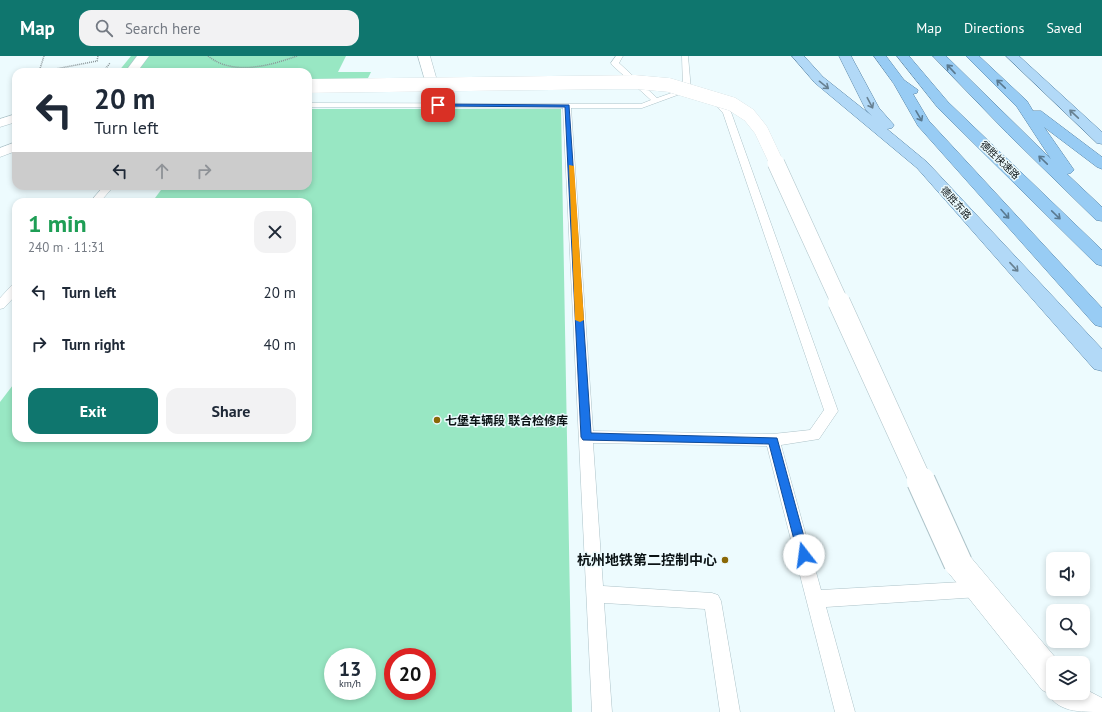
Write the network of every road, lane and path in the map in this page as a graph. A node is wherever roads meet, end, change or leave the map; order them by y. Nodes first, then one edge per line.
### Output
1 (44, 56) edge
2 (98, 56) edge
3 (143, 56) edge
4 (208, 56) edge
5 (297, 56) edge
6 (424, 56) edge
7 (620, 56) edge
8 (685, 56) edge
9 (798, 56) edge
10 (845, 56) edge
11 (880, 56) edge
12 (903, 56) edge
13 (939, 56) edge
14 (972, 56) edge
15 (1012, 56) edge
16 (41, 68) edge
17 (61, 68) edge
18 (134, 68) edge
19 (900, 83) junction
20 (432, 84) junction
21 (312, 86) edge
22 (687, 90) junction
23 (656, 101) junction
24 (1022, 104) junction
25 (312, 105) edge
26 (567, 106) junction
27 (957, 117) junction
28 (12, 119) edge
29 (0, 123) edge
30 (1102, 140) edge
31 (12, 148) edge
32 (0, 153) edge
33 (1102, 164) edge
34 (922, 165) junction
35 (105, 190) edge
36 (98, 198) edge
37 (1090, 206) junction
38 (1102, 216) edge
39 (1102, 260) edge
40 (12, 292) edge
41 (0, 305) edge
42 (1102, 320) edge
43 (1102, 363) edge
44 (586, 437) junction
45 (773, 440) junction
46 (979, 589) junction
47 (595, 594) junction
48 (815, 598) junction
49 (1046, 670) edge
50 (1074, 700) edge
51 (602, 712) edge
52 (730, 712) edge
53 (845, 712) edge
54 (1096, 712) edge

1 - 16 path
2 - 17 path
3 - 18 street
4 - 5 path, bridge
6 - 20 street
7 - 23 lane
8 - 22 lane
9 -> 34 main road, 德胜东路
10 -> 34 main road
11 - 19 highway
12 - 27 highway, 德胜快速路
37 -> 13 highway
24 -> 14 highway
30 -> 15 main road
19 - 27 highway
19 -> 42 highway
20 - 21 street, bridge
20 - 46 street, bridge
22 - 23 lane
22 - 45 lane
23 - 26 lane
24 - 33 highway
24 - 37 highway
25 - 26 lane
26 - 44 lane
27 -> 39 highway, 德胜快速路
28 - 29 street
31 - 32 street
34 -> 43 main road, 德胜东路
35 - 36 lane
37 - 38 highway
40 - 41 lane
44 - 45 lane
44 - 47 lane
45 - 48 lane
46 - 48 lane
46 - 49 street
47 - 51 lane
47 - 52 lane
48 - 53 lane
50 - 54 street

